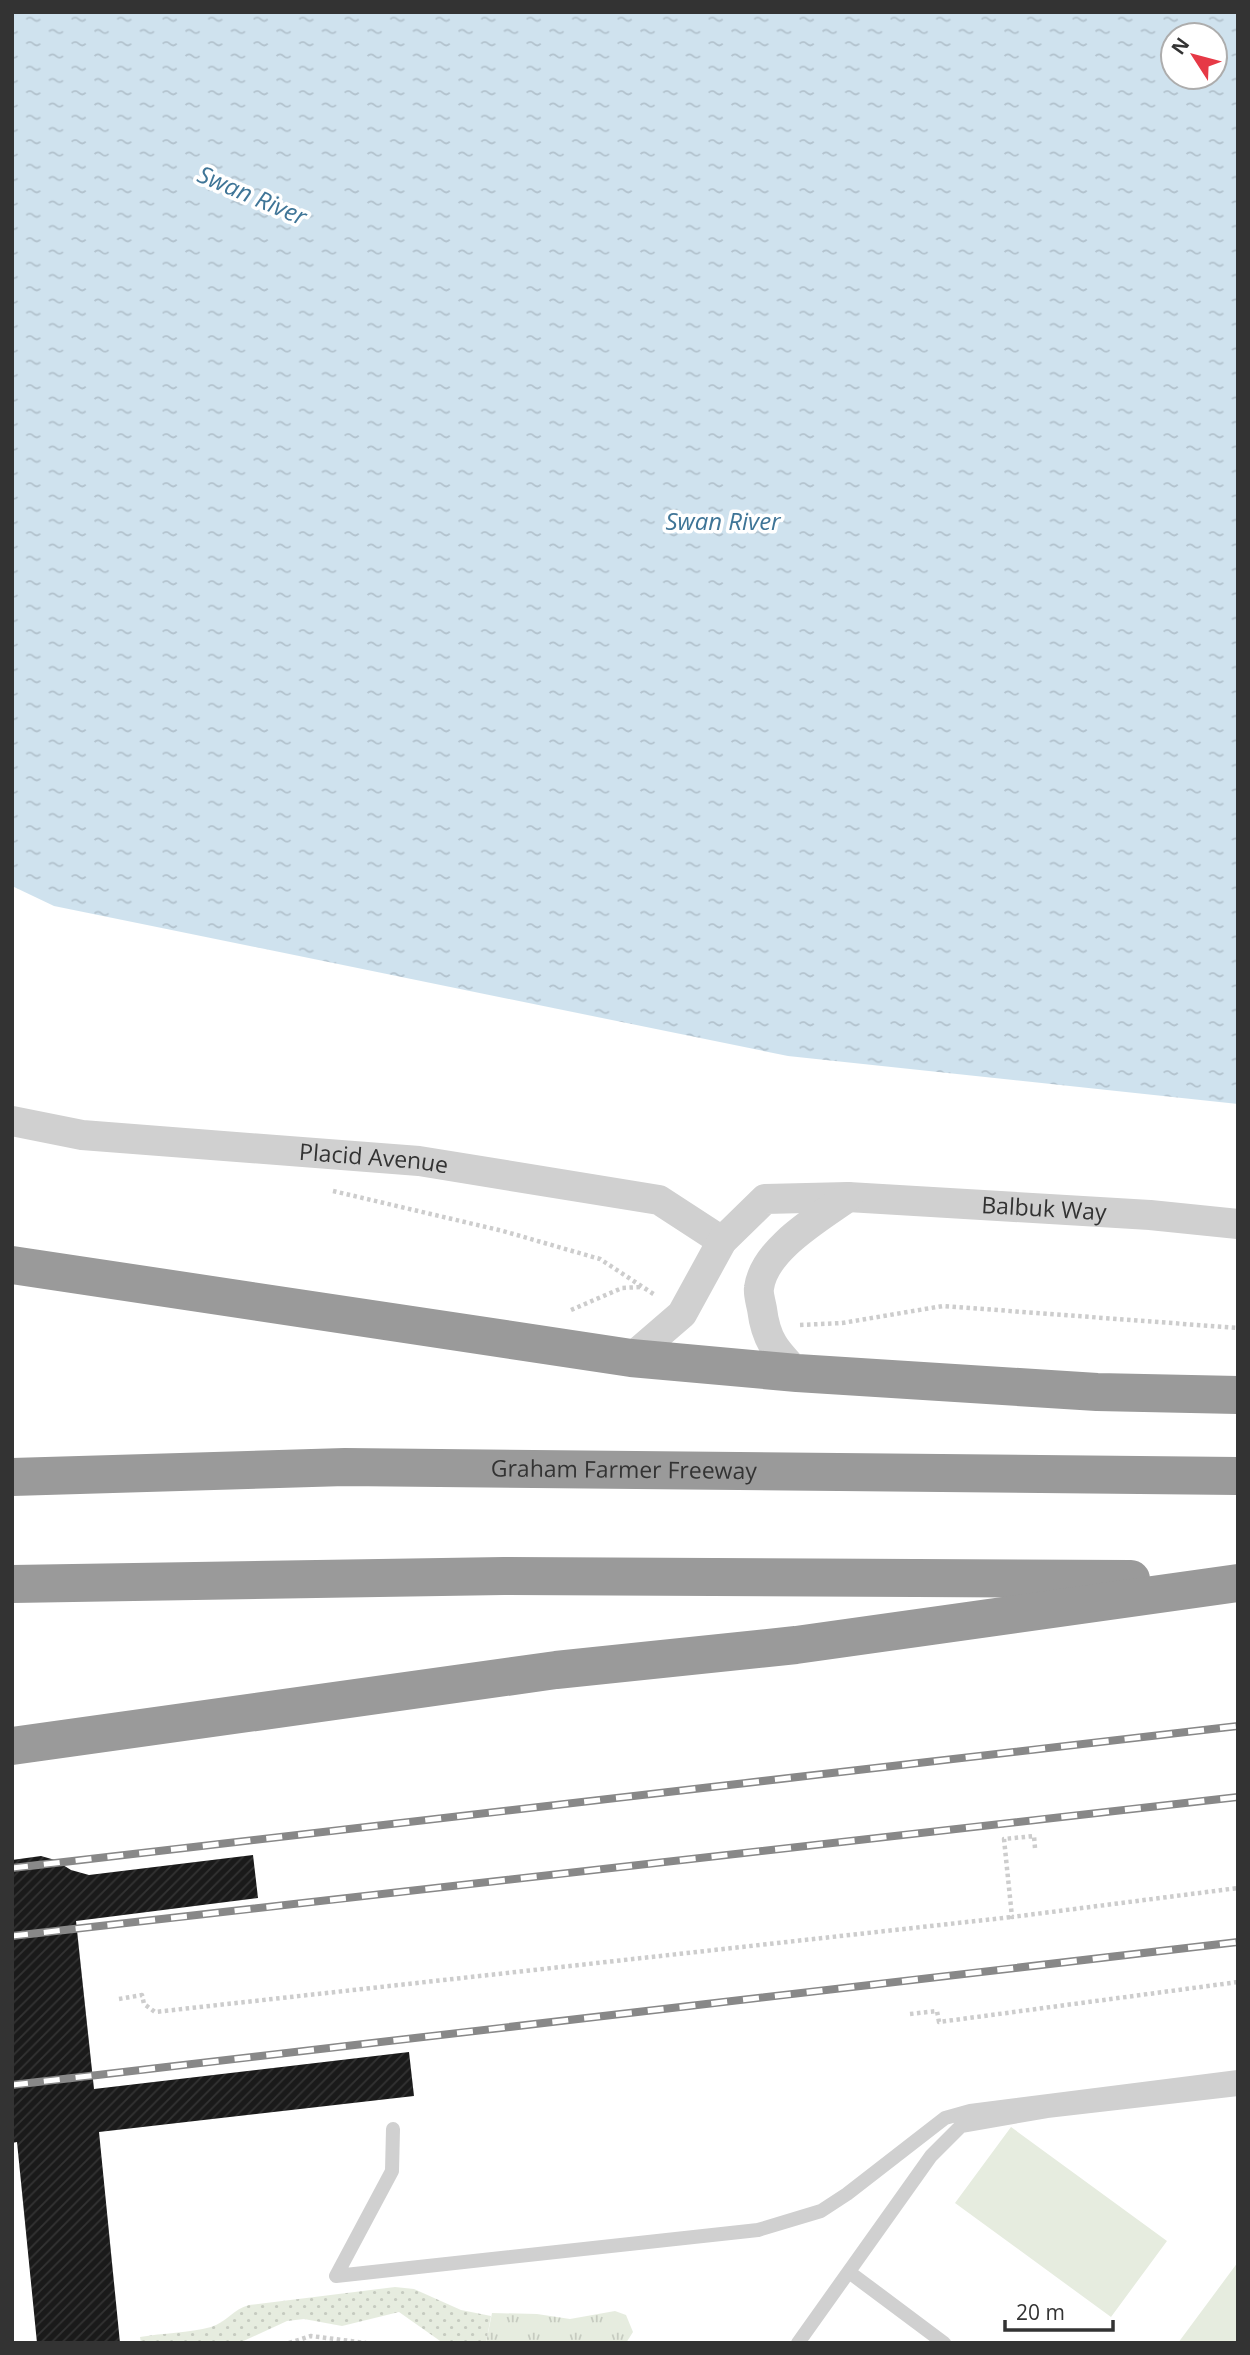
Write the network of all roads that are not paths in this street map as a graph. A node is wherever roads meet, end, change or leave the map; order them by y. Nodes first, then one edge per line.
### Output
1 (12, 1121) edge
2 (848, 1197) junction
3 (1238, 1224) edge
4 (722, 1241) junction
5 (12, 1265) edge
6 (631, 1358) junction
7 (797, 1373) junction
8 (1238, 1395) edge
9 (1238, 1476) edge
10 (12, 1477) edge
11 (1238, 1581) edge
12 (12, 1584) edge
13 (12, 1746) edge
14 (1238, 2077) edge
15 (1238, 2089) edge
16 (393, 2129) dead end
17 (849, 2272) junction
18 (798, 2343) edge
19 (944, 2343) edge

1 - 4 street, Placid Avenue
2 - 3 street, Balbuk Way
2 - 4 street, Balbuk Way
2 - 7 street
4 - 6 street, Balbuk Way
5 - 6 highway
6 - 7 highway
7 - 8 highway
9 - 10 highway, Graham Farmer Freeway
11 - 12 highway
11 - 13 highway
14 - 16 lane
15 - 17 lane
17 - 18 lane
17 - 19 lane

